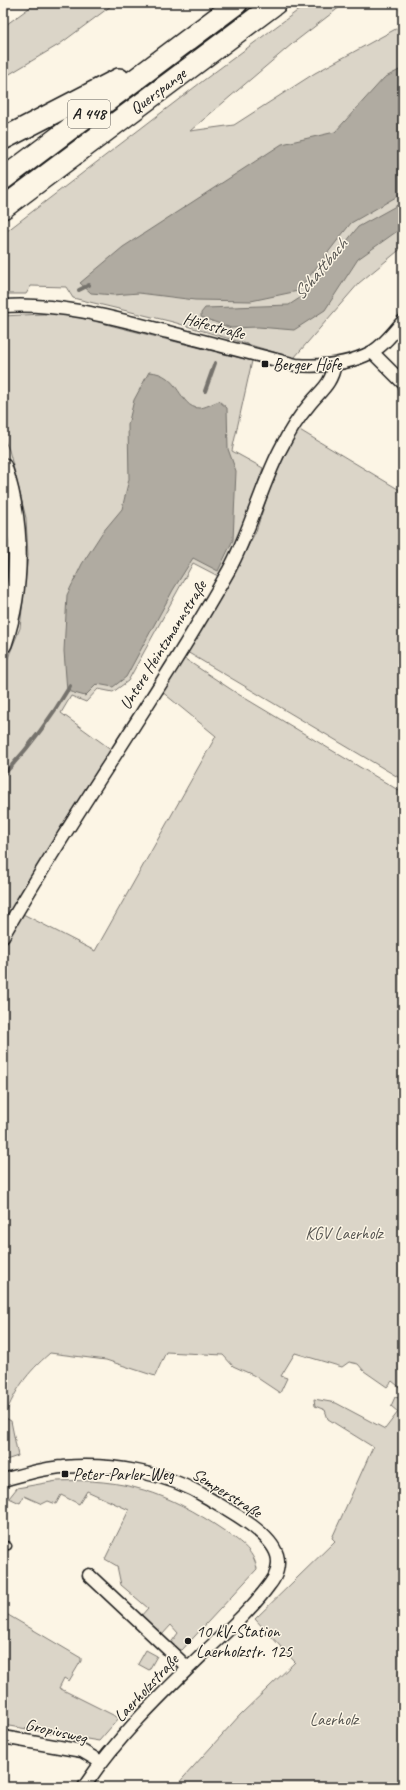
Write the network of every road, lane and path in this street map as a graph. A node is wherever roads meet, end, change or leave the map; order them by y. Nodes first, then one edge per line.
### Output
1 (237, 3) edge
2 (276, 3) edge
3 (176, 49) junction
4 (3, 139) edge
5 (3, 179) edge
6 (3, 208) edge
7 (3, 306) edge
8 (403, 321) edge
9 (372, 352) junction
10 (335, 364) junction
11 (403, 383) edge
12 (3, 467) edge
13 (3, 644) edge
14 (3, 936) edge
15 (3, 1480) edge
16 (266, 1539) joint
17 (89, 1576) dead end
18 (188, 1668) junction
19 (3, 1737) edge
20 (101, 1762) junction
21 (84, 1787) edge

1 - 3 highway, Querspange / A 448
2 - 6 highway, Querspange / A 448
3 - 4 highway
3 - 5 highway, Querspange / A 448
7 - 10 street, Höfestraße
8 - 9 street, Höfestraße
9 - 10 street, Höfestraße
9 - 11 street
10 - 14 street, Untere Heintzmannstraße
12 - 13 main road
15 - 16 street, Semperstraße
16 - 18 street, Laerholzstraße
17 - 18 street
18 - 20 street, Laerholzstraße
19 - 20 street, Gropiusweg
20 - 21 street, Laerholzstraße

